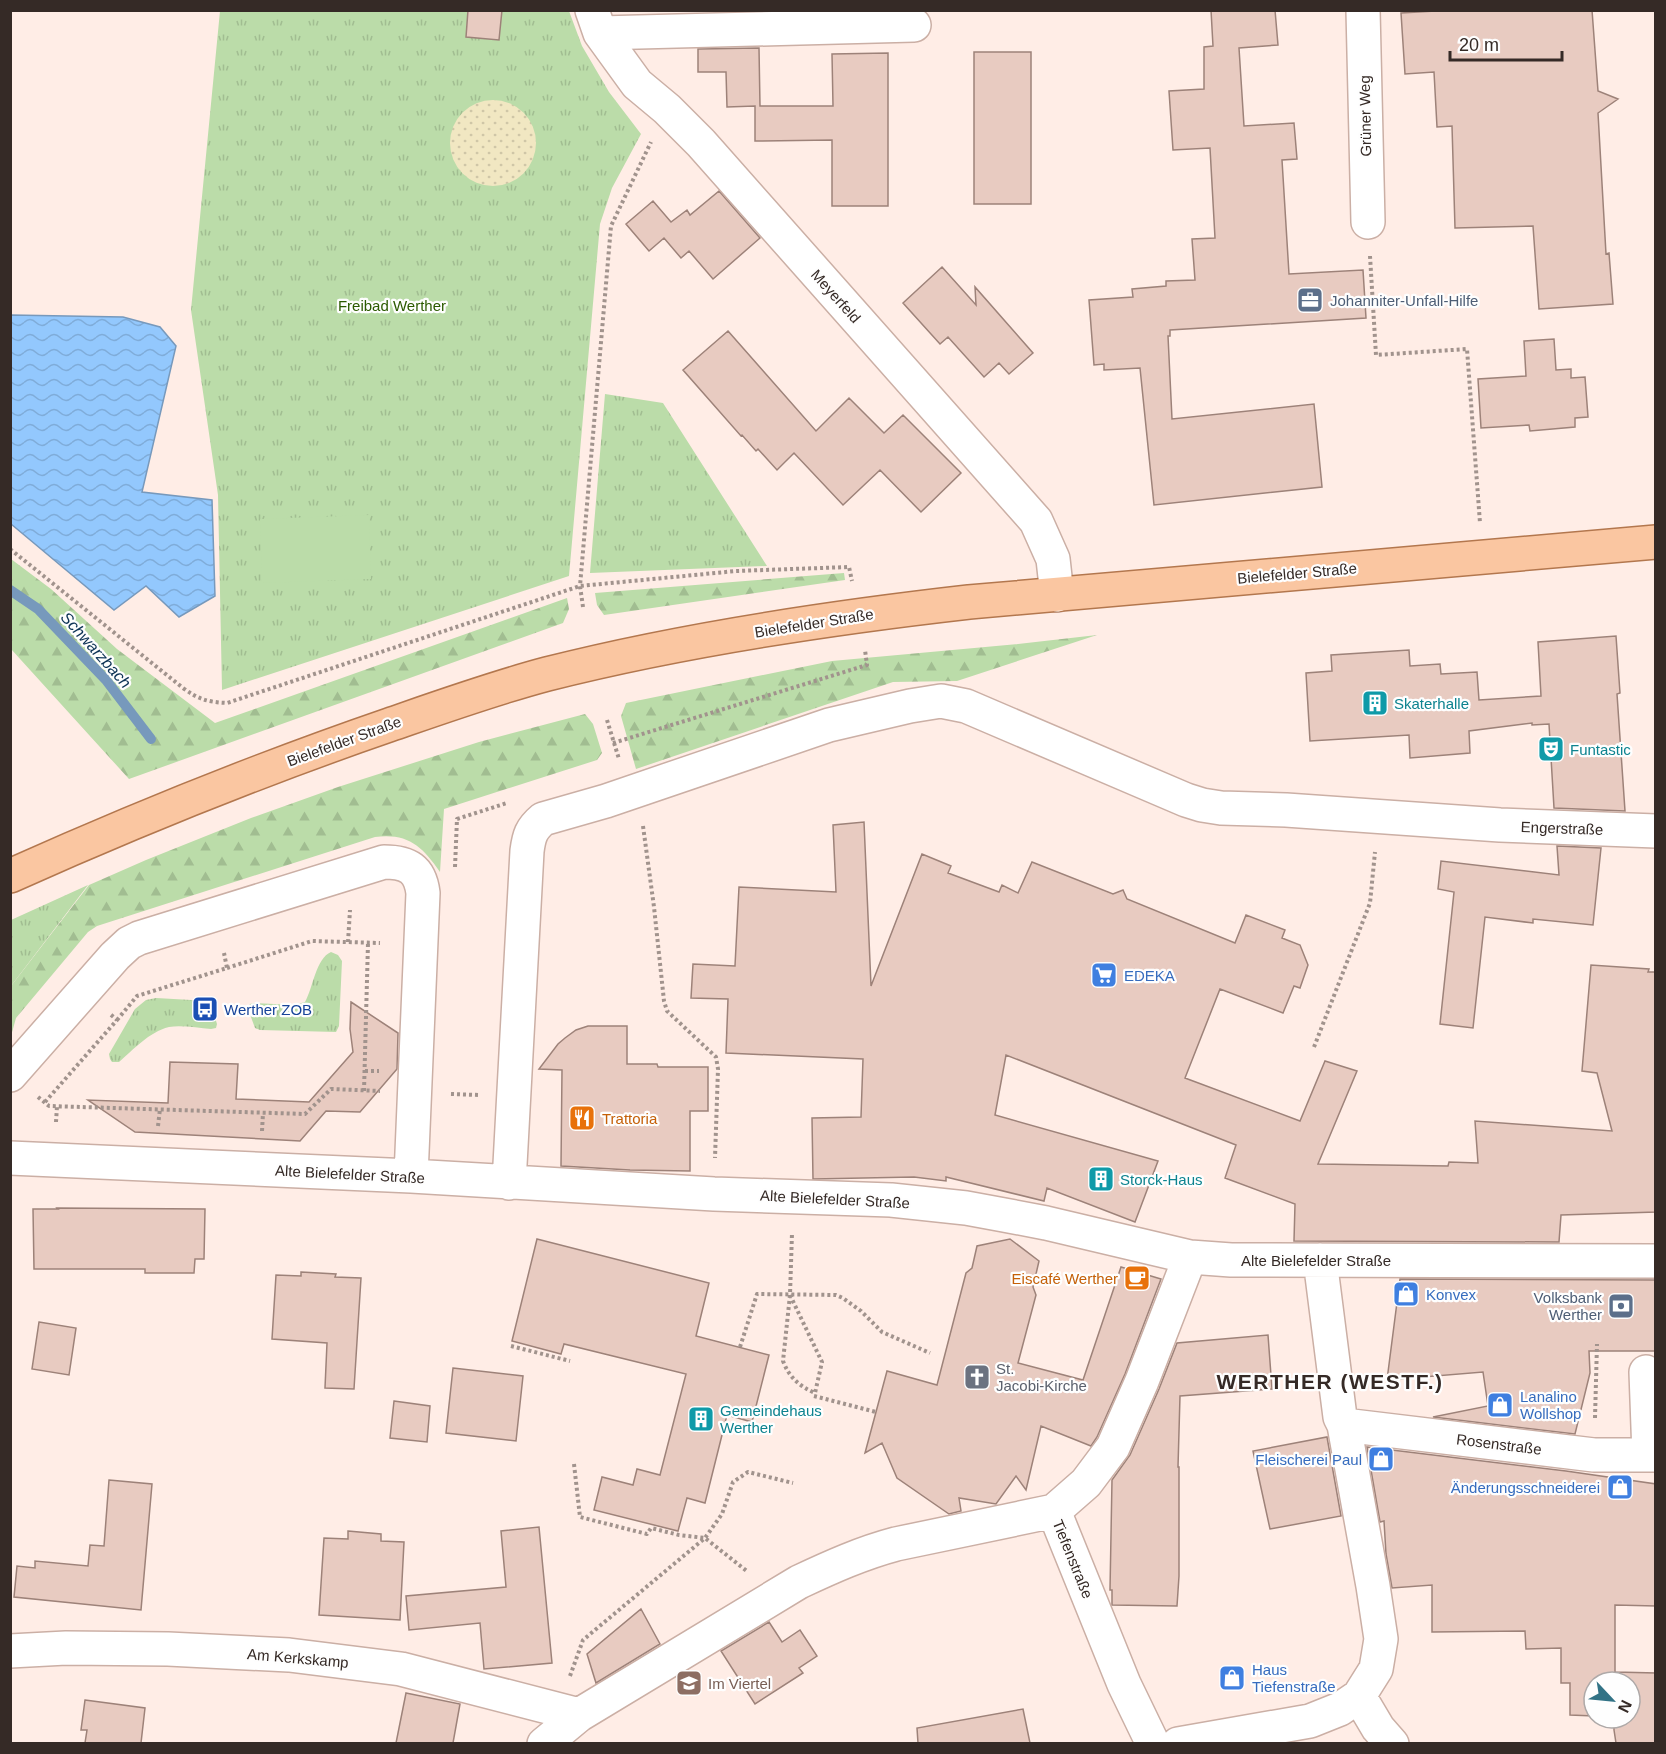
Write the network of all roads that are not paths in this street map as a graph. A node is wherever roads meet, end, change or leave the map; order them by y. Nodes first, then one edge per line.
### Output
1 (1363, 10) edge
2 (596, 22) edge
3 (914, 25) dead end
4 (1368, 222) road end
5 (1656, 542) edge
6 (1057, 595) junction
7 (1656, 831) edge
8 (10, 876) edge
9 (10, 1075) edge
10 (10, 1158) edge
11 (411, 1176) junction
12 (509, 1183) junction
13 (1190, 1257) junction
14 (1320, 1260) junction
15 (1656, 1261) edge
16 (1646, 1372) dead end
17 (1344, 1425) junction
18 (1652, 1455) edge
19 (1054, 1511) junction
20 (10, 1651) edge
21 (1359, 1696) junction
22 (579, 1715) junction
23 (544, 1743) edge
24 (1153, 1743) edge
25 (1178, 1743) edge
26 (1392, 1743) edge

1 - 4 street, Grüner Weg
2 - 3 street
2 - 6 street, Meyerfeld
5 - 6 main road, Bielefelder Straße
6 - 8 main road, Bielefelder Straße
7 - 12 street, Engerstraße
9 - 11 street
10 - 11 street, Alte Bielefelder Straße
11 - 12 street, Alte Bielefelder Straße
12 - 13 street, Alte Bielefelder Straße
13 - 14 street, Alte Bielefelder Straße
13 - 19 street, Tiefenstraße
14 - 15 street, Alte Bielefelder Straße
14 - 17 street
16 - 18 street
17 - 18 street, Rosenstraße
17 - 21 street
19 - 22 street
19 - 24 street, Tiefenstraße
20 - 22 street, Am Kerkskamp
21 - 25 street
21 - 26 street
22 - 23 street

